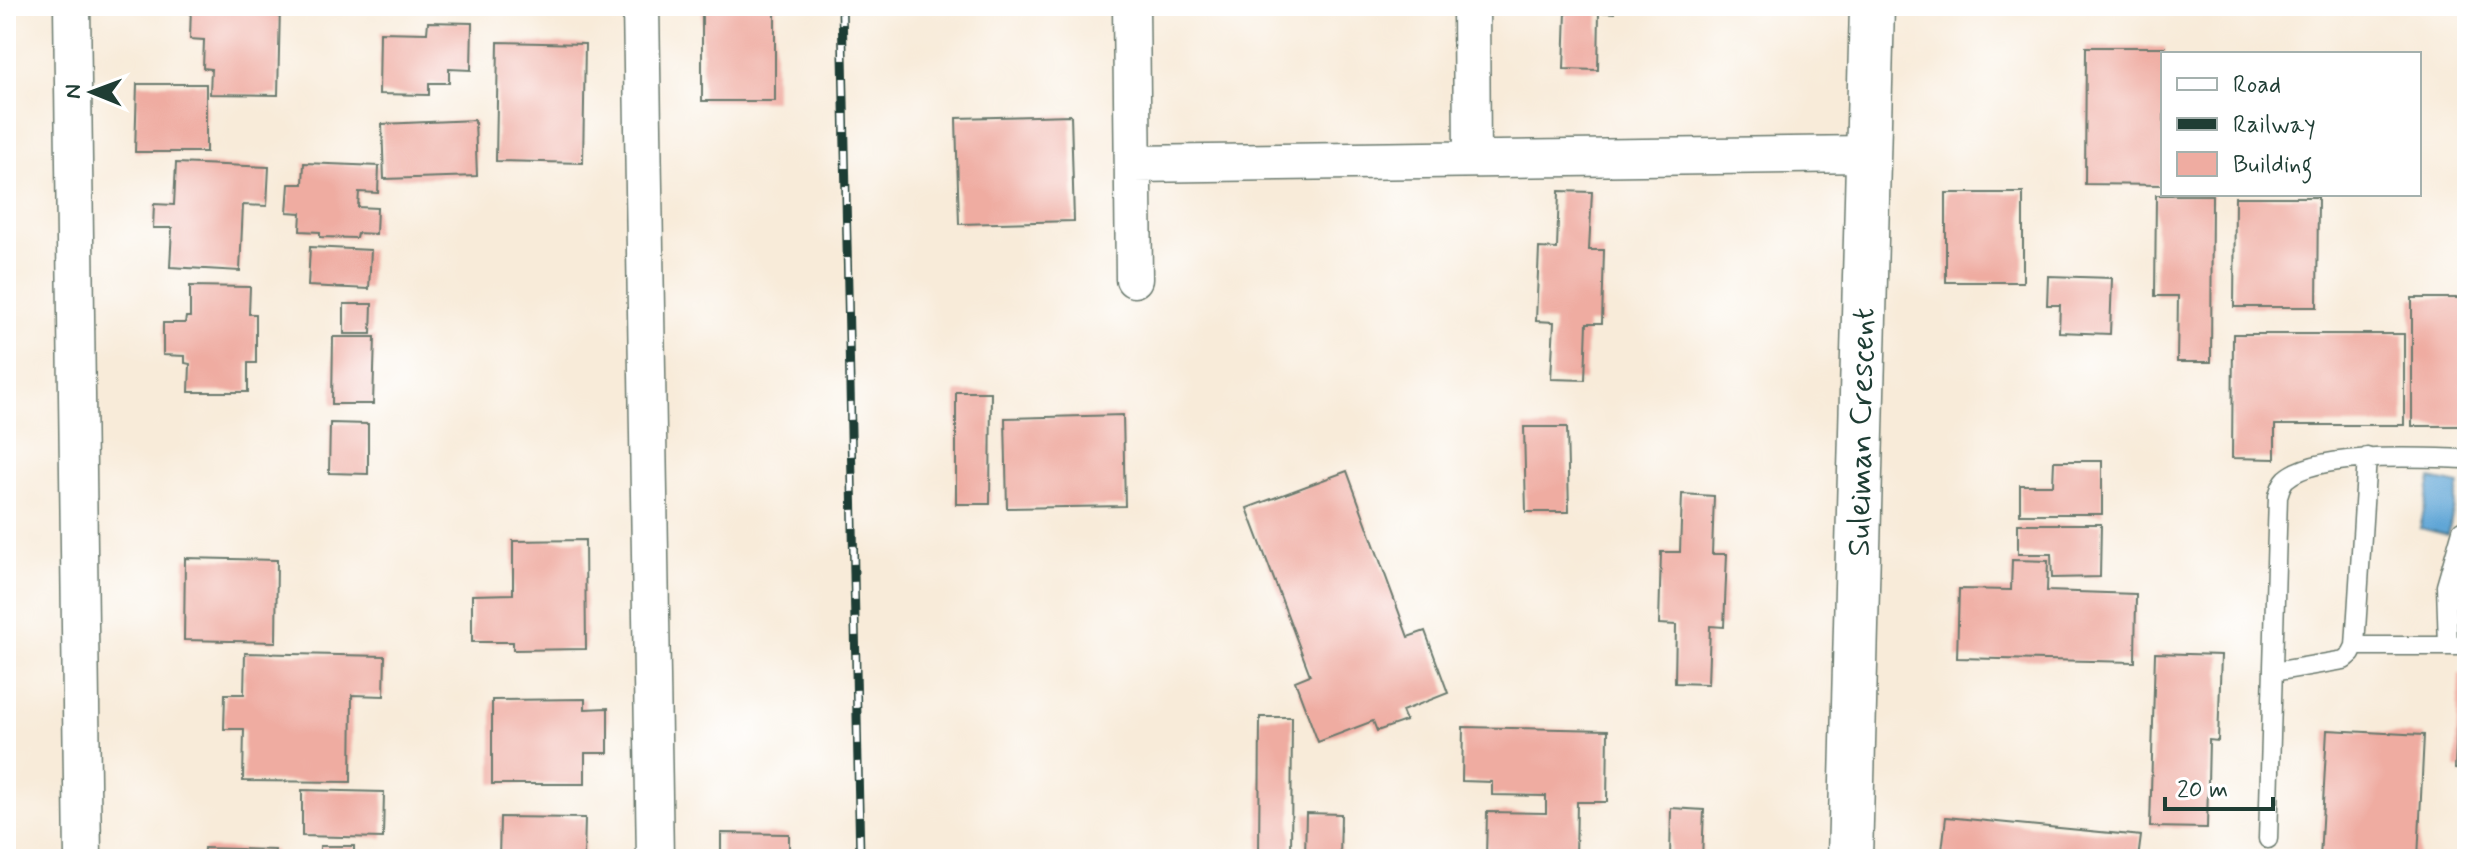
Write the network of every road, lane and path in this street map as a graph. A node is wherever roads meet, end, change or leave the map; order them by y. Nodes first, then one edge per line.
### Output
1 (72, 6) edge
2 (641, 6) edge
3 (1131, 6) edge
4 (1471, 6) edge
5 (1872, 6) edge
6 (1867, 154) junction
7 (1472, 159) junction
8 (1134, 164) junction
9 (1134, 279) dead end
10 (2367, 457) junction
11 (2467, 459) edge
12 (2467, 530) edge
13 (2355, 646) junction
14 (2458, 646) edge
15 (2273, 672) junction
16 (2268, 839) dead end
17 (83, 859) edge
18 (655, 859) edge
19 (1850, 859) edge

1 - 17 street
2 - 18 street
3 - 8 street
4 - 7 street
5 - 6 street, Suleiman Crescent
6 - 7 street
6 - 19 street, Suleiman Crescent
7 - 8 street
8 - 9 street
10 - 11 lane
10 - 13 lane
10 - 15 lane
12 - 14 lane
13 - 14 lane
13 - 15 lane
15 - 16 lane

